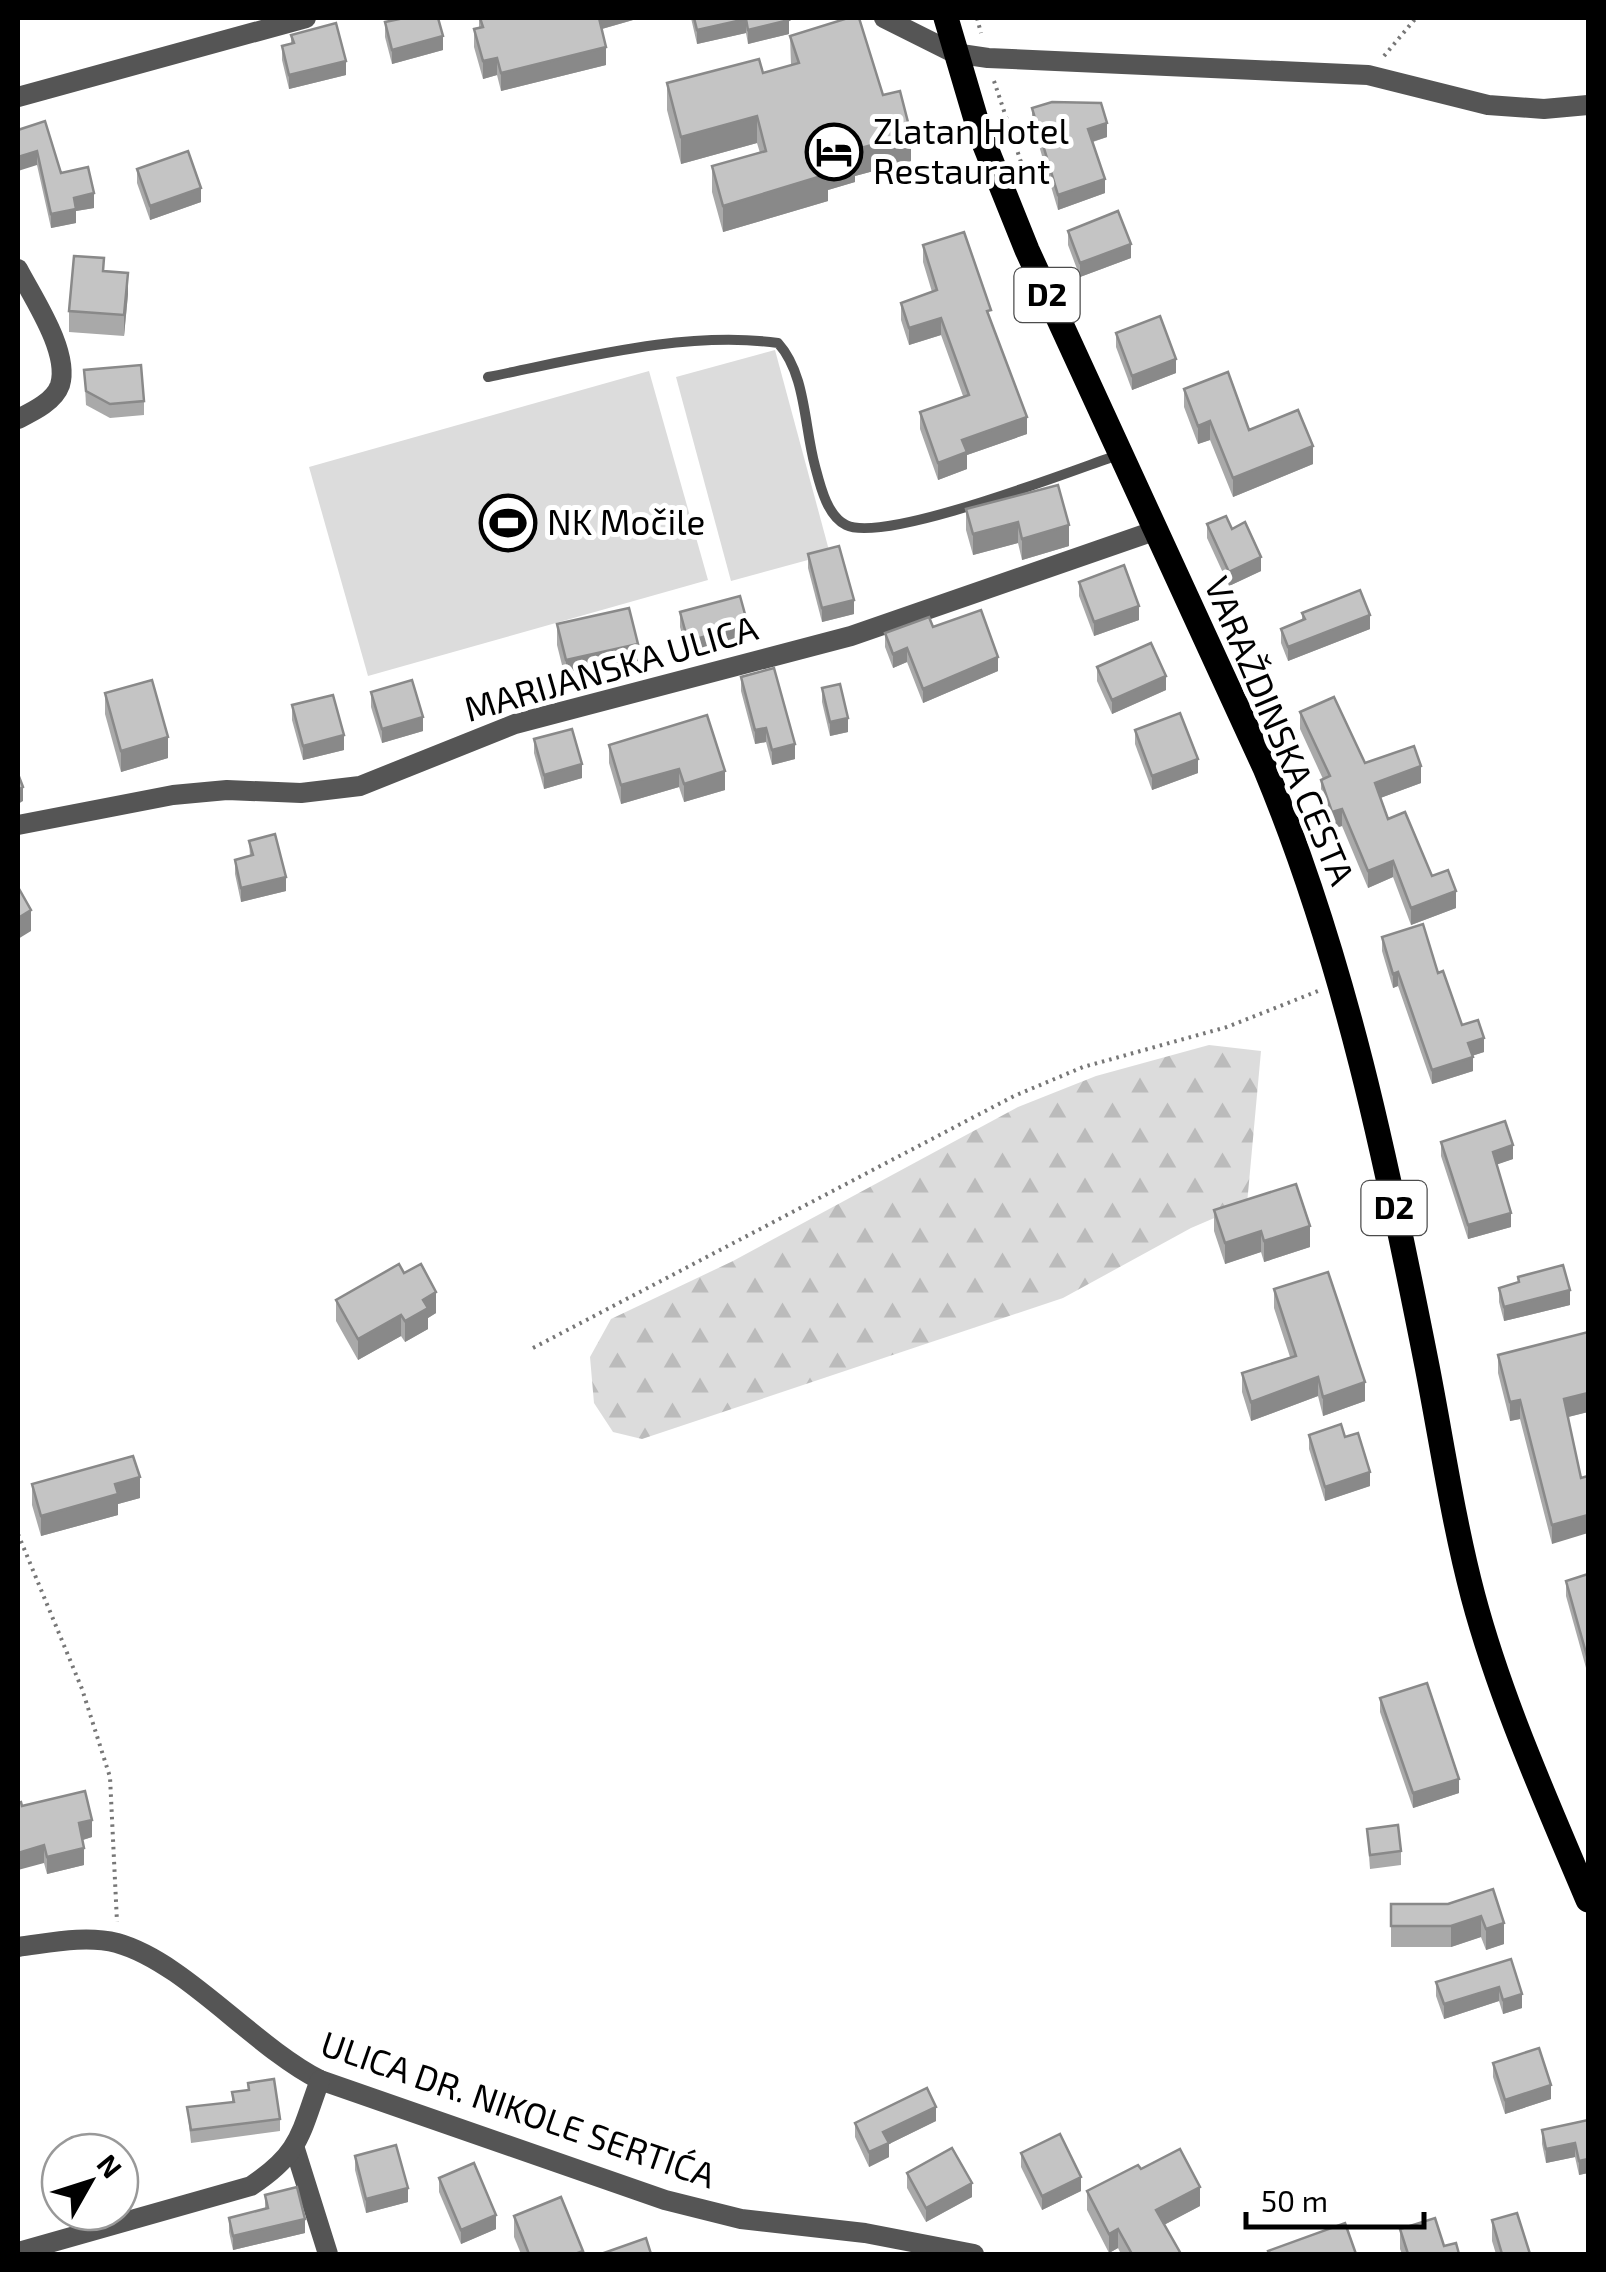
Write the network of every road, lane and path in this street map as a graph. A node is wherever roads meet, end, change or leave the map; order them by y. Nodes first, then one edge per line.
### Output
1 (306, 18) edge
2 (884, 18) edge
3 (946, 18) edge
4 (1416, 18) edge
5 (954, 53) junction
6 (1368, 75) junction
7 (18, 97) edge
8 (1588, 105) edge
9 (18, 269) edge
10 (488, 378) dead end
11 (18, 419) edge
12 (1119, 455) junction
13 (1154, 532) junction
14 (18, 824) edge
15 (1341, 982) junction
16 (533, 1348) dead end
17 (18, 1534) edge
18 (1588, 1900) edge
19 (118, 1944) junction
20 (18, 1947) edge
21 (320, 2080) junction
22 (295, 2149) junction
23 (18, 2252) edge
24 (328, 2254) edge
25 (974, 2254) edge

1 - 7 street
2 - 5 street
3 - 5 main road, VARAŽDINSKA CESTA / D2
4 - 6 path
5 - 6 street
5 - 12 main road, VARAŽDINSKA CESTA / D2
6 - 8 street
9 - 11 street
10 - 12 lane
12 - 13 main road, VARAŽDINSKA CESTA / D2
13 - 14 street, MARIJANSKA ULICA
13 - 15 main road, VARAŽDINSKA CESTA / D2
15 - 16 path
15 - 18 main road, VARAŽDINSKA CESTA / D2
17 - 19 path
19 - 20 street, ULICA DR. NIKOLE SERTIĆA
19 - 21 street, ULICA DR. NIKOLE SERTIĆA
21 - 22 street
21 - 25 street, ULICA DR. NIKOLE SERTIĆA
22 - 23 street
22 - 24 street

